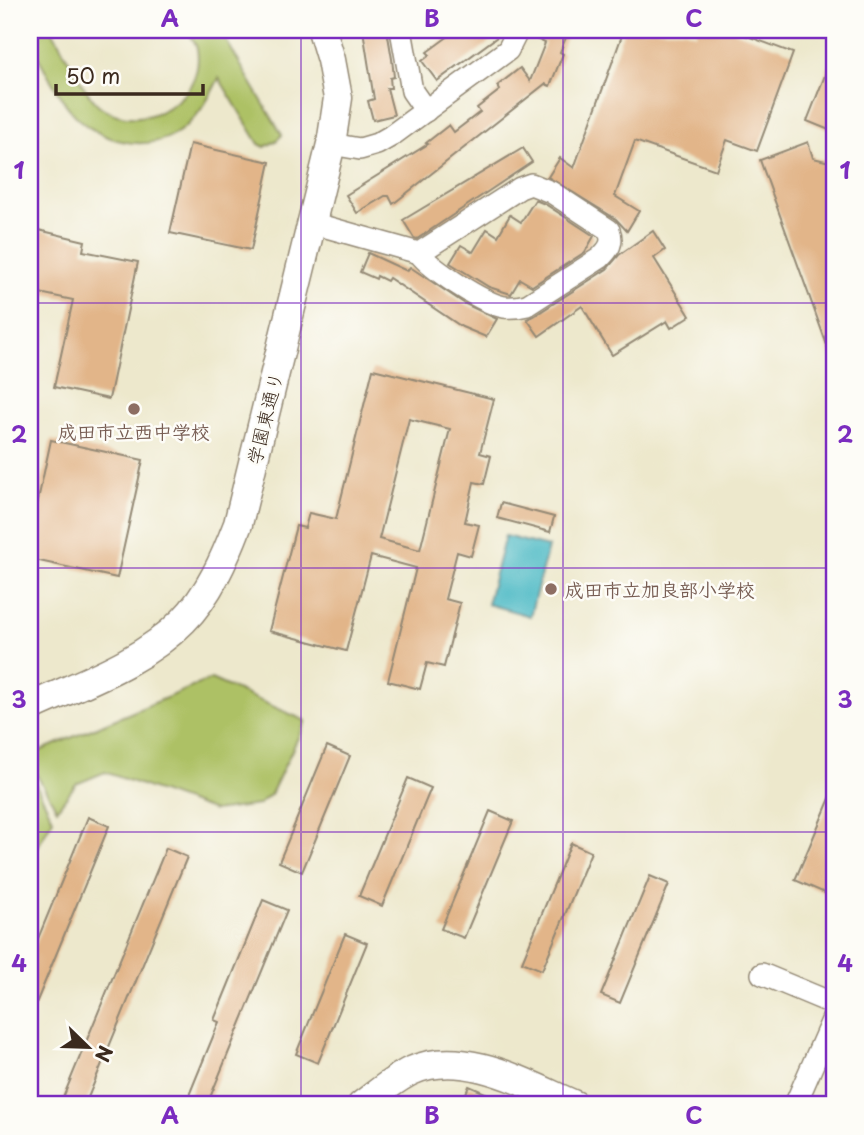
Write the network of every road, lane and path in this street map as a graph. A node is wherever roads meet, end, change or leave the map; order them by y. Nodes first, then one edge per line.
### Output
1 (322, 30) edge
2 (401, 30) edge
3 (518, 30) edge
4 (426, 111) junction
5 (331, 144) junction
6 (312, 222) junction
7 (419, 253) junction
8 (30, 707) edge
9 (762, 974) dead end
10 (834, 1004) edge
11 (834, 1016) edge
12 (362, 1105) edge
13 (575, 1105) edge
14 (795, 1105) edge

1 - 5 street, 学園東通り
2 - 4 street
3 - 4 street
4 - 5 street
5 - 6 street, 学園東通り
6 - 7 street
6 - 8 street, 学園東通り
7 - 7 street
9 - 10 street
11 - 14 street
12 - 13 street

